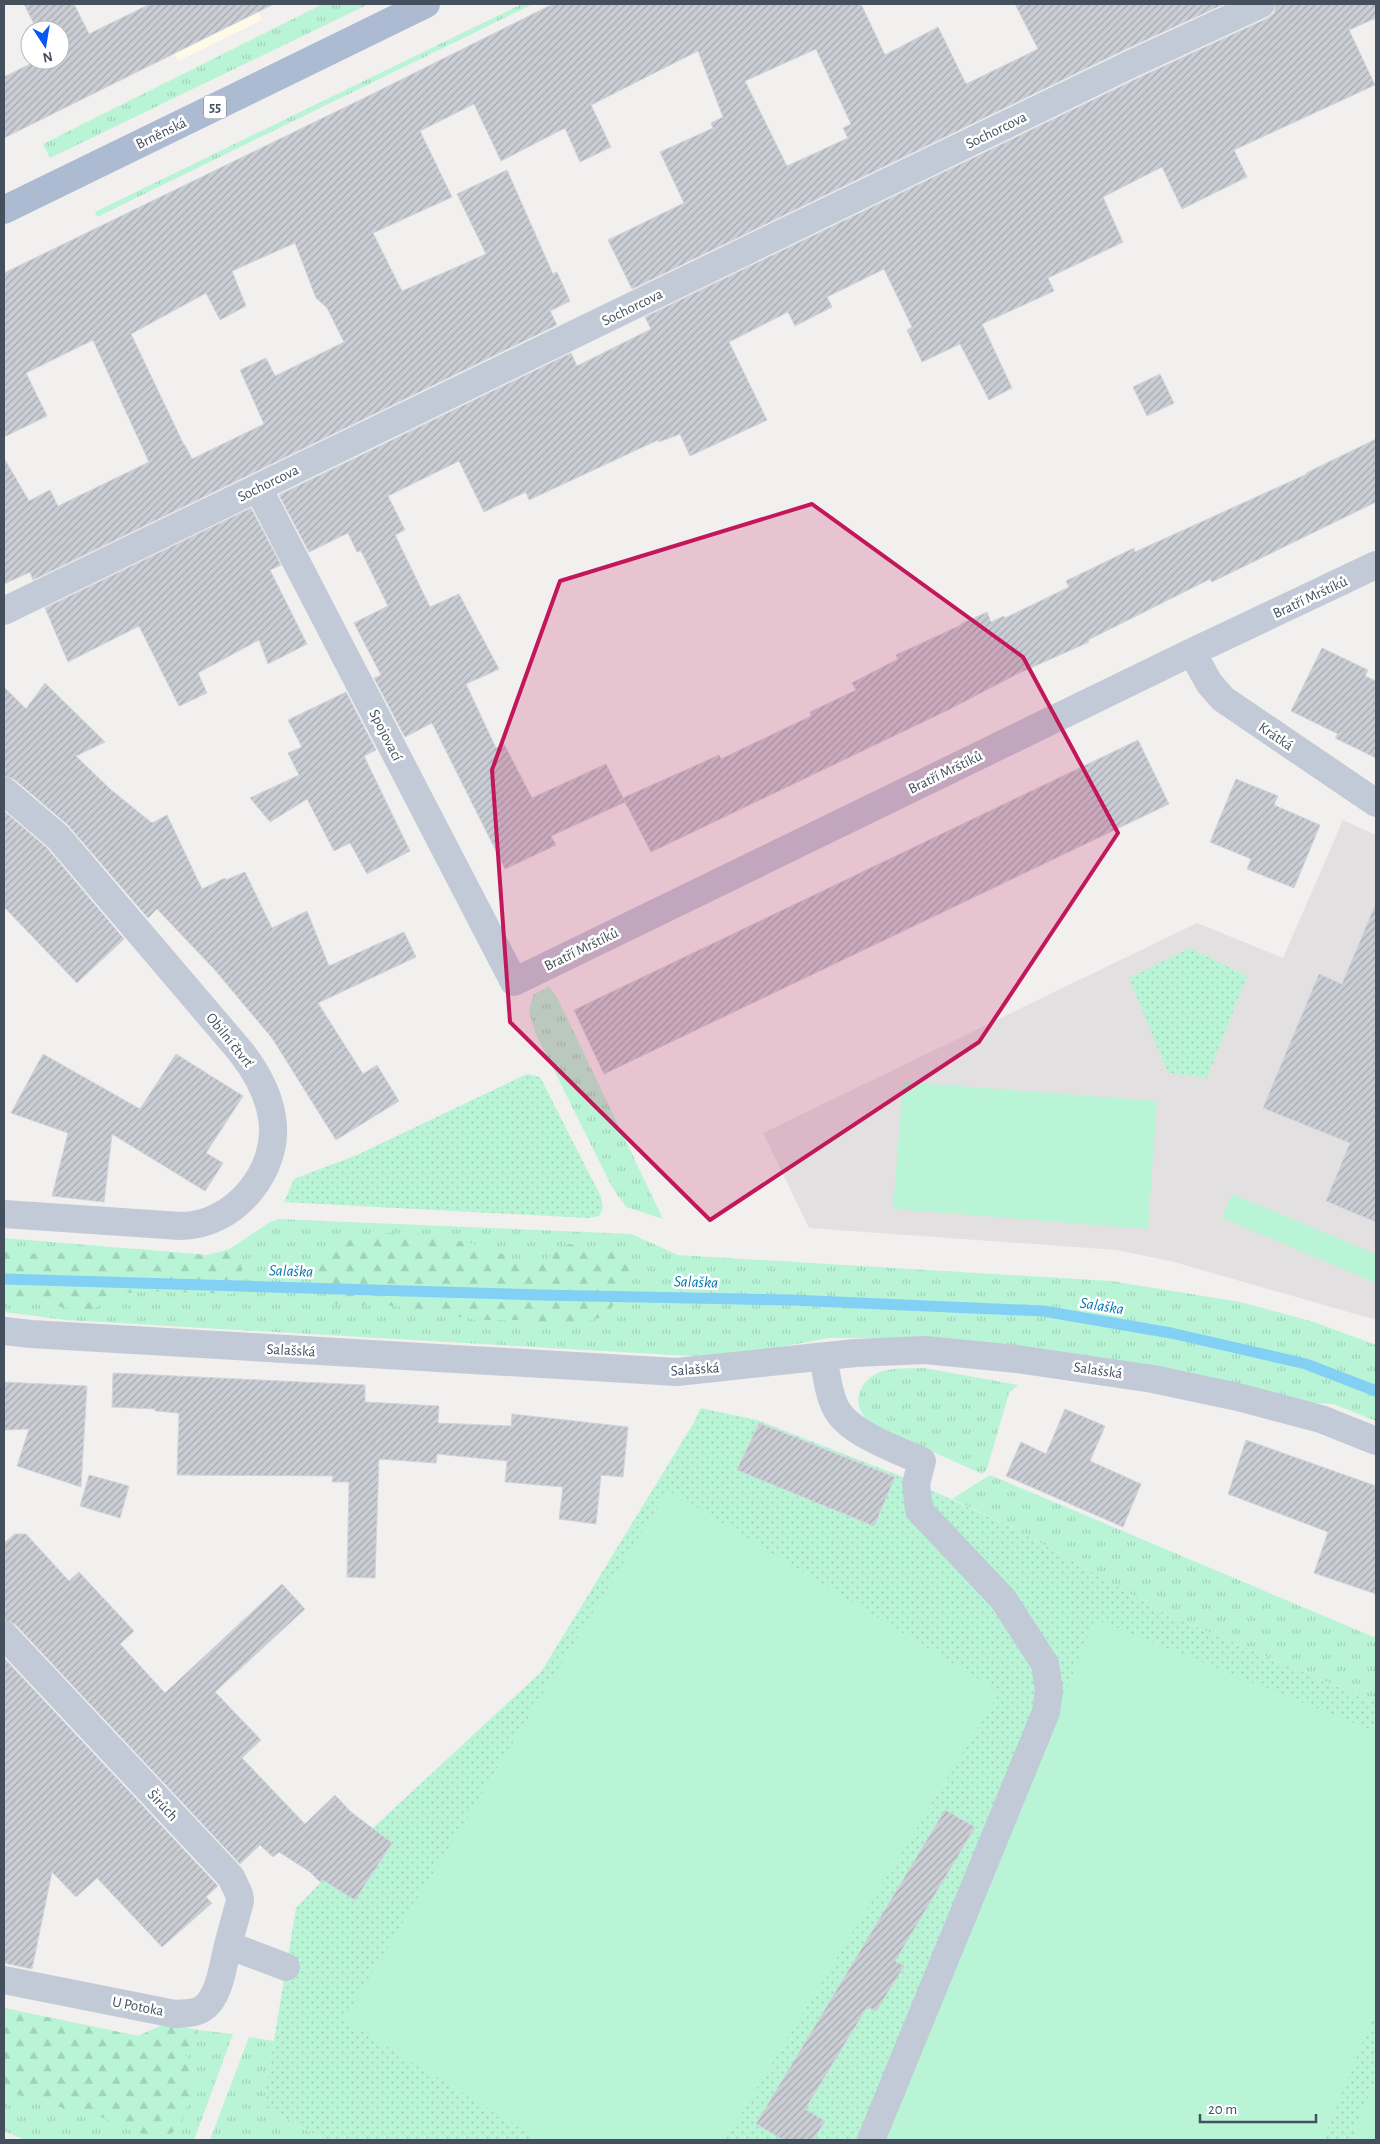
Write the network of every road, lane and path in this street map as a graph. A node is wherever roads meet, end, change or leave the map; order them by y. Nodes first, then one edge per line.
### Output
1 (426, 4) edge
2 (1261, 4) edge
3 (4, 210) edge
4 (258, 488) junction
5 (1376, 565) edge
6 (4, 611) edge
7 (1192, 652) junction
8 (4, 791) edge
9 (1376, 803) edge
10 (514, 982) joint
11 (4, 1214) edge
12 (4, 1331) edge
13 (823, 1357) junction
14 (1376, 1441) edge
15 (4, 1635) edge
16 (228, 1944) junction
17 (286, 1967) dead end
18 (4, 1980) edge
19 (871, 2140) edge

1 - 3 main road, Brněnská / 55
2 - 4 street, Sochorcova
4 - 6 street, Sochorcova
4 - 10 street, Spojovací
5 - 7 street, Bratří Mrštíků
7 - 9 street, Krátká
7 - 10 street, Bratří Mrštíků
8 - 11 street, Obilní čtvrť
12 - 13 street, Salašská
13 - 14 street, Salašská
13 - 19 street
15 - 16 street, Širůch
16 - 17 street
16 - 18 street, U Potoka

